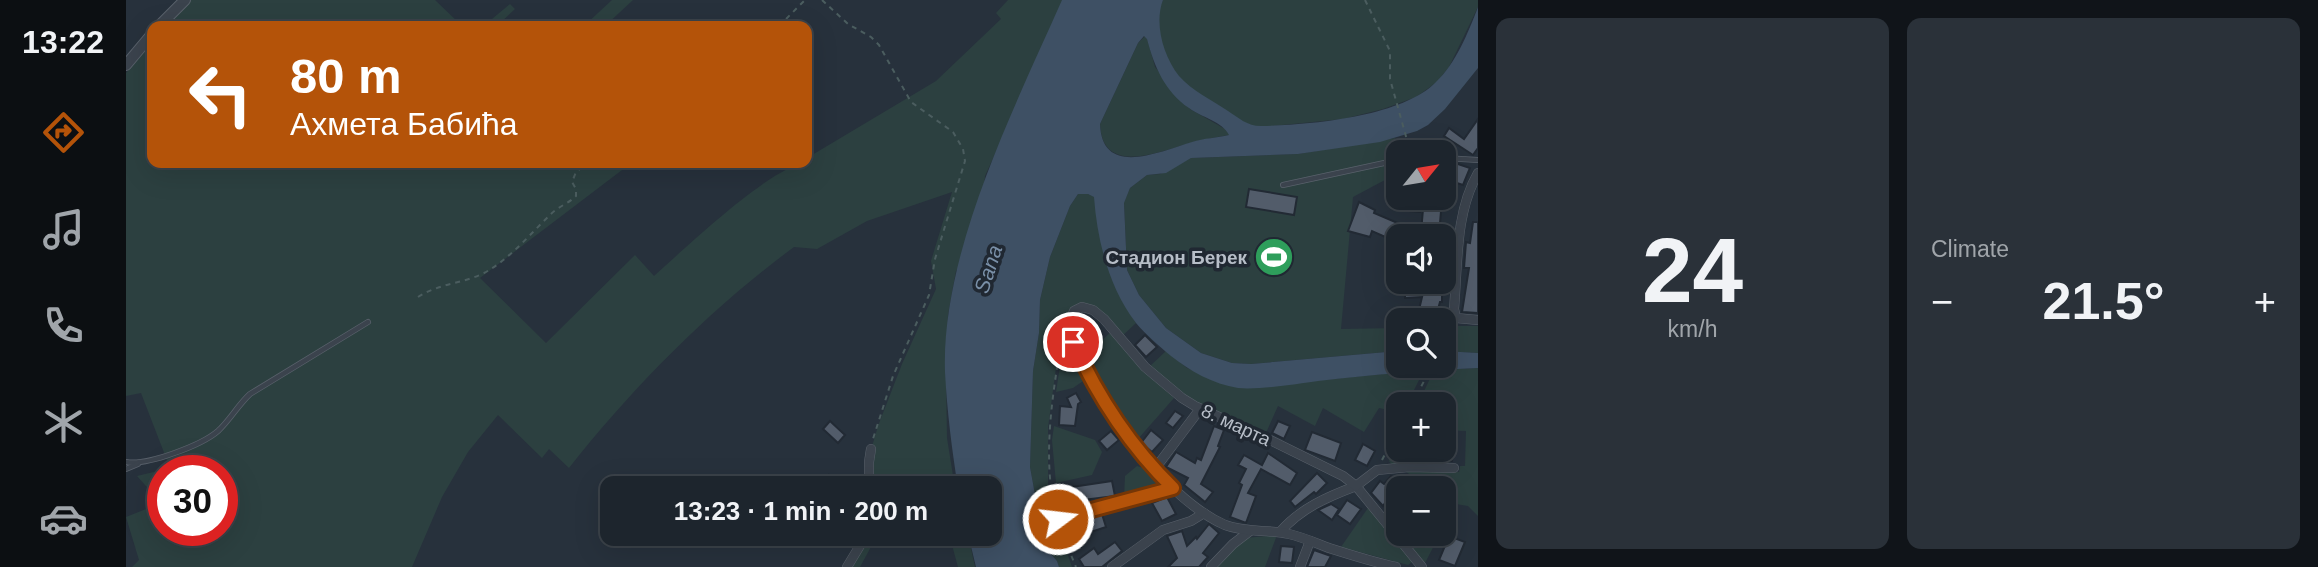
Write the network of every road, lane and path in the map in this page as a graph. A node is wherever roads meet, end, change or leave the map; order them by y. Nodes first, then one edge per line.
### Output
1 (186, 0) edge
2 (805, 0) edge
3 (822, 0) edge
4 (1365, 0) edge
5 (173, 5) edge
6 (162, 21) edge
7 (784, 21) edge
8 (147, 40) edge
9 (126, 65) edge
10 (1407, 140) edge
11 (1456, 159) edge
12 (1478, 160) edge
13 (1386, 163) edge
14 (581, 168) edge
15 (1478, 173) edge
16 (1283, 185) dead end
17 (418, 298) dead end
18 (1478, 320) edge
19 (368, 322) dead end
20 (1069, 324) junction
21 (1200, 409) junction
22 (871, 449) joint
23 (1386, 453) edge
24 (126, 462) edge
25 (143, 462) junction
26 (1454, 468) dead end
27 (126, 469) edge
28 (1154, 470) junction
29 (1377, 470) junction
30 (869, 476) edge
31 (1356, 486) junction
32 (1173, 488) junction
33 (1204, 513) junction
34 (1058, 519) junction
35 (1250, 531) junction
36 (1280, 532) junction
37 (1310, 541) junction
38 (860, 546) edge
39 (847, 567) edge
40 (1076, 567) edge
41 (1112, 567) edge
42 (1211, 567) edge
43 (1300, 567) edge
44 (1396, 567) edge
45 (1422, 567) edge

1 - 5 street
2 - 7 path
3 - 22 path
4 - 10 path
5 - 6 street
8 - 9 street
11 - 12 lane
13 - 16 lane
14 - 17 path
15 - 18 street
19 - 25 lane
20 - 21 street, 8. марта
20 - 28 street
20 - 34 path
21 - 28 street
21 - 31 street, 8. марта
22 - 30 street
23 - 29 path
24 - 25 lane
25 - 27 lane
26 - 29 street
28 - 32 street
29 - 31 street
31 - 36 street
31 - 45 street, 8. марта
32 - 33 street
32 - 34 street
33 - 35 street
33 - 41 street
34 - 40 path
35 - 36 street
35 - 42 street
36 - 37 street
37 - 43 street
37 - 44 street
38 - 39 street

